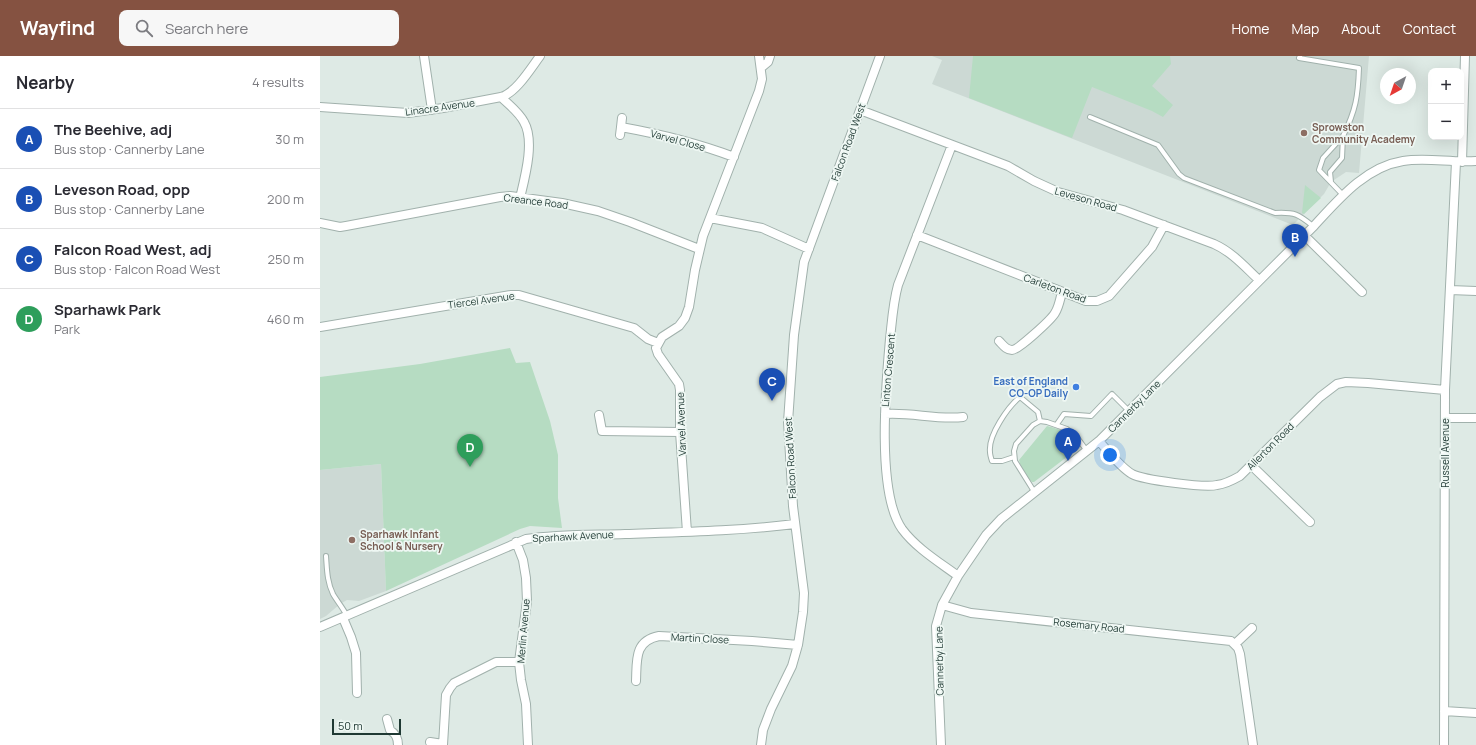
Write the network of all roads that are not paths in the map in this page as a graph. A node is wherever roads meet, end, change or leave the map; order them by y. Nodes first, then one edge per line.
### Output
1 (424, 56) edge
2 (540, 56) edge
3 (759, 56) edge
4 (770, 56) edge
5 (880, 56) edge
6 (1300, 56) edge
7 (1319, 56) edge
8 (1465, 56) edge
9 (1319, 61) junction
10 (762, 67) junction
11 (501, 97) junction
12 (320, 106) edge
13 (432, 110) junction
14 (860, 110) junction
15 (622, 118) dead end
16 (1090, 118) dead end
17 (1344, 136) junction
18 (952, 145) junction
19 (734, 158) junction
20 (1476, 161) edge
21 (1459, 162) junction
22 (1331, 182) junction
23 (1343, 195) junction
24 (520, 198) junction
25 (710, 218) junction
26 (320, 223) edge
27 (1164, 225) junction
28 (1313, 227) junction
29 (917, 235) junction
30 (1305, 236) junction
31 (699, 249) junction
32 (809, 249) junction
33 (1259, 280) junction
34 (1450, 290) junction
35 (1476, 291) edge
36 (1062, 292) junction
37 (1362, 292) dead end
38 (320, 327) edge
39 (999, 341) dead end
40 (658, 343) junction
41 (1445, 390) junction
42 (1129, 411) junction
43 (885, 414) junction
44 (599, 415) dead end
45 (963, 417) dead end
46 (1445, 418) junction
47 (1476, 418) edge
48 (1040, 421) junction
49 (1057, 424) junction
50 (680, 432) junction
51 (1098, 441) junction
52 (1088, 451) junction
53 (1014, 457) junction
54 (1251, 465) junction
55 (1035, 493) junction
56 (1310, 522) dead end
57 (795, 524) junction
58 (687, 532) junction
59 (516, 542) junction
60 (326, 556) dead end
61 (958, 576) junction
62 (942, 606) junction
63 (345, 617) junction
64 (320, 627) edge
65 (1252, 628) dead end
66 (1235, 644) junction
67 (798, 645) junction
68 (519, 662) junction
69 (636, 681) dead end
70 (357, 693) dead end
71 (1444, 711) junction
72 (1476, 713) edge
73 (387, 719) dead end
74 (398, 742) edge
75 (430, 742) dead end
76 (443, 744) edge
77 (528, 745) edge
78 (761, 745) edge
79 (941, 745) edge
80 (1253, 745) edge
81 (1444, 745) edge

1 - 13 street
2 - 11 street, Linacre Avenue
3 - 10 street
4 - 10 street
5 - 14 street, Falcon Road West
6 - 9 lane
7 - 9 lane
8 - 21 street, Russell Avenue
9 - 17 lane
10 - 19 street
11 - 13 street, Linacre Avenue
11 - 24 street
12 - 13 street, Linacre Avenue
14 - 18 street, Leveson Road
14 - 32 street, Falcon Road West
15 - 19 street, Varvel Close
16 - 28 lane
17 - 22 lane
17 - 22 lane
18 - 27 street, Leveson Road
18 - 29 street, Linton Crescent
19 - 25 street
20 - 21 street, Cannerby Lane
21 - 23 street, Cannerby Lane
21 - 34 street, Russell Avenue
22 - 23 lane
23 - 28 street, Cannerby Lane
24 - 26 street, Creance Road
24 - 31 street, Creance Road
25 - 31 street
25 - 32 street
27 - 33 street, Leveson Road
27 - 36 street, Carleton Road
28 - 30 street, Cannerby Lane
29 - 36 street, Carleton Road
29 - 43 street, Linton Crescent
30 - 33 street, Cannerby Lane
30 - 37 street
31 - 40 street
32 - 57 street, Falcon Road West
33 - 42 street, Cannerby Lane
34 - 35 street
34 - 41 street, Russell Avenue
36 - 39 street
38 - 40 street, Tiercel Avenue
40 - 50 street, Varvel Avenue
41 - 46 street, Russell Avenue
41 - 54 street, Allerton Road
42 - 49 lane
42 - 51 street, Cannerby Lane
43 - 45 street
43 - 61 street, Linton Crescent
44 - 50 street
46 - 47 street
46 - 71 street, Russell Avenue
48 - 49 lane
48 - 53 lane
48 - 53 lane
49 - 52 lane
50 - 58 street, Varvel Avenue
51 - 52 street, Cannerby Lane
51 - 54 street, Allerton Road
52 - 55 street, Cannerby Lane
53 - 55 lane
54 - 56 street
55 - 61 street, Cannerby Lane
57 - 58 street, Sparhawk Avenue
57 - 67 street, Falcon Road West
58 - 59 street, Sparhawk Avenue
59 - 63 street, Sparhawk Avenue
59 - 68 street, Merlin Avenue
60 - 63 lane
61 - 62 street, Cannerby Lane
62 - 66 street, Rosemary Road
62 - 79 street, Cannerby Lane
63 - 64 street, Sparhawk Avenue
63 - 70 street
65 - 66 street
66 - 80 street
67 - 69 street, Martin Close
67 - 78 street, Falcon Road West
68 - 76 street
68 - 77 street, Merlin Avenue
71 - 72 street
71 - 81 street, Russell Avenue
73 - 74 street
75 - 76 street

